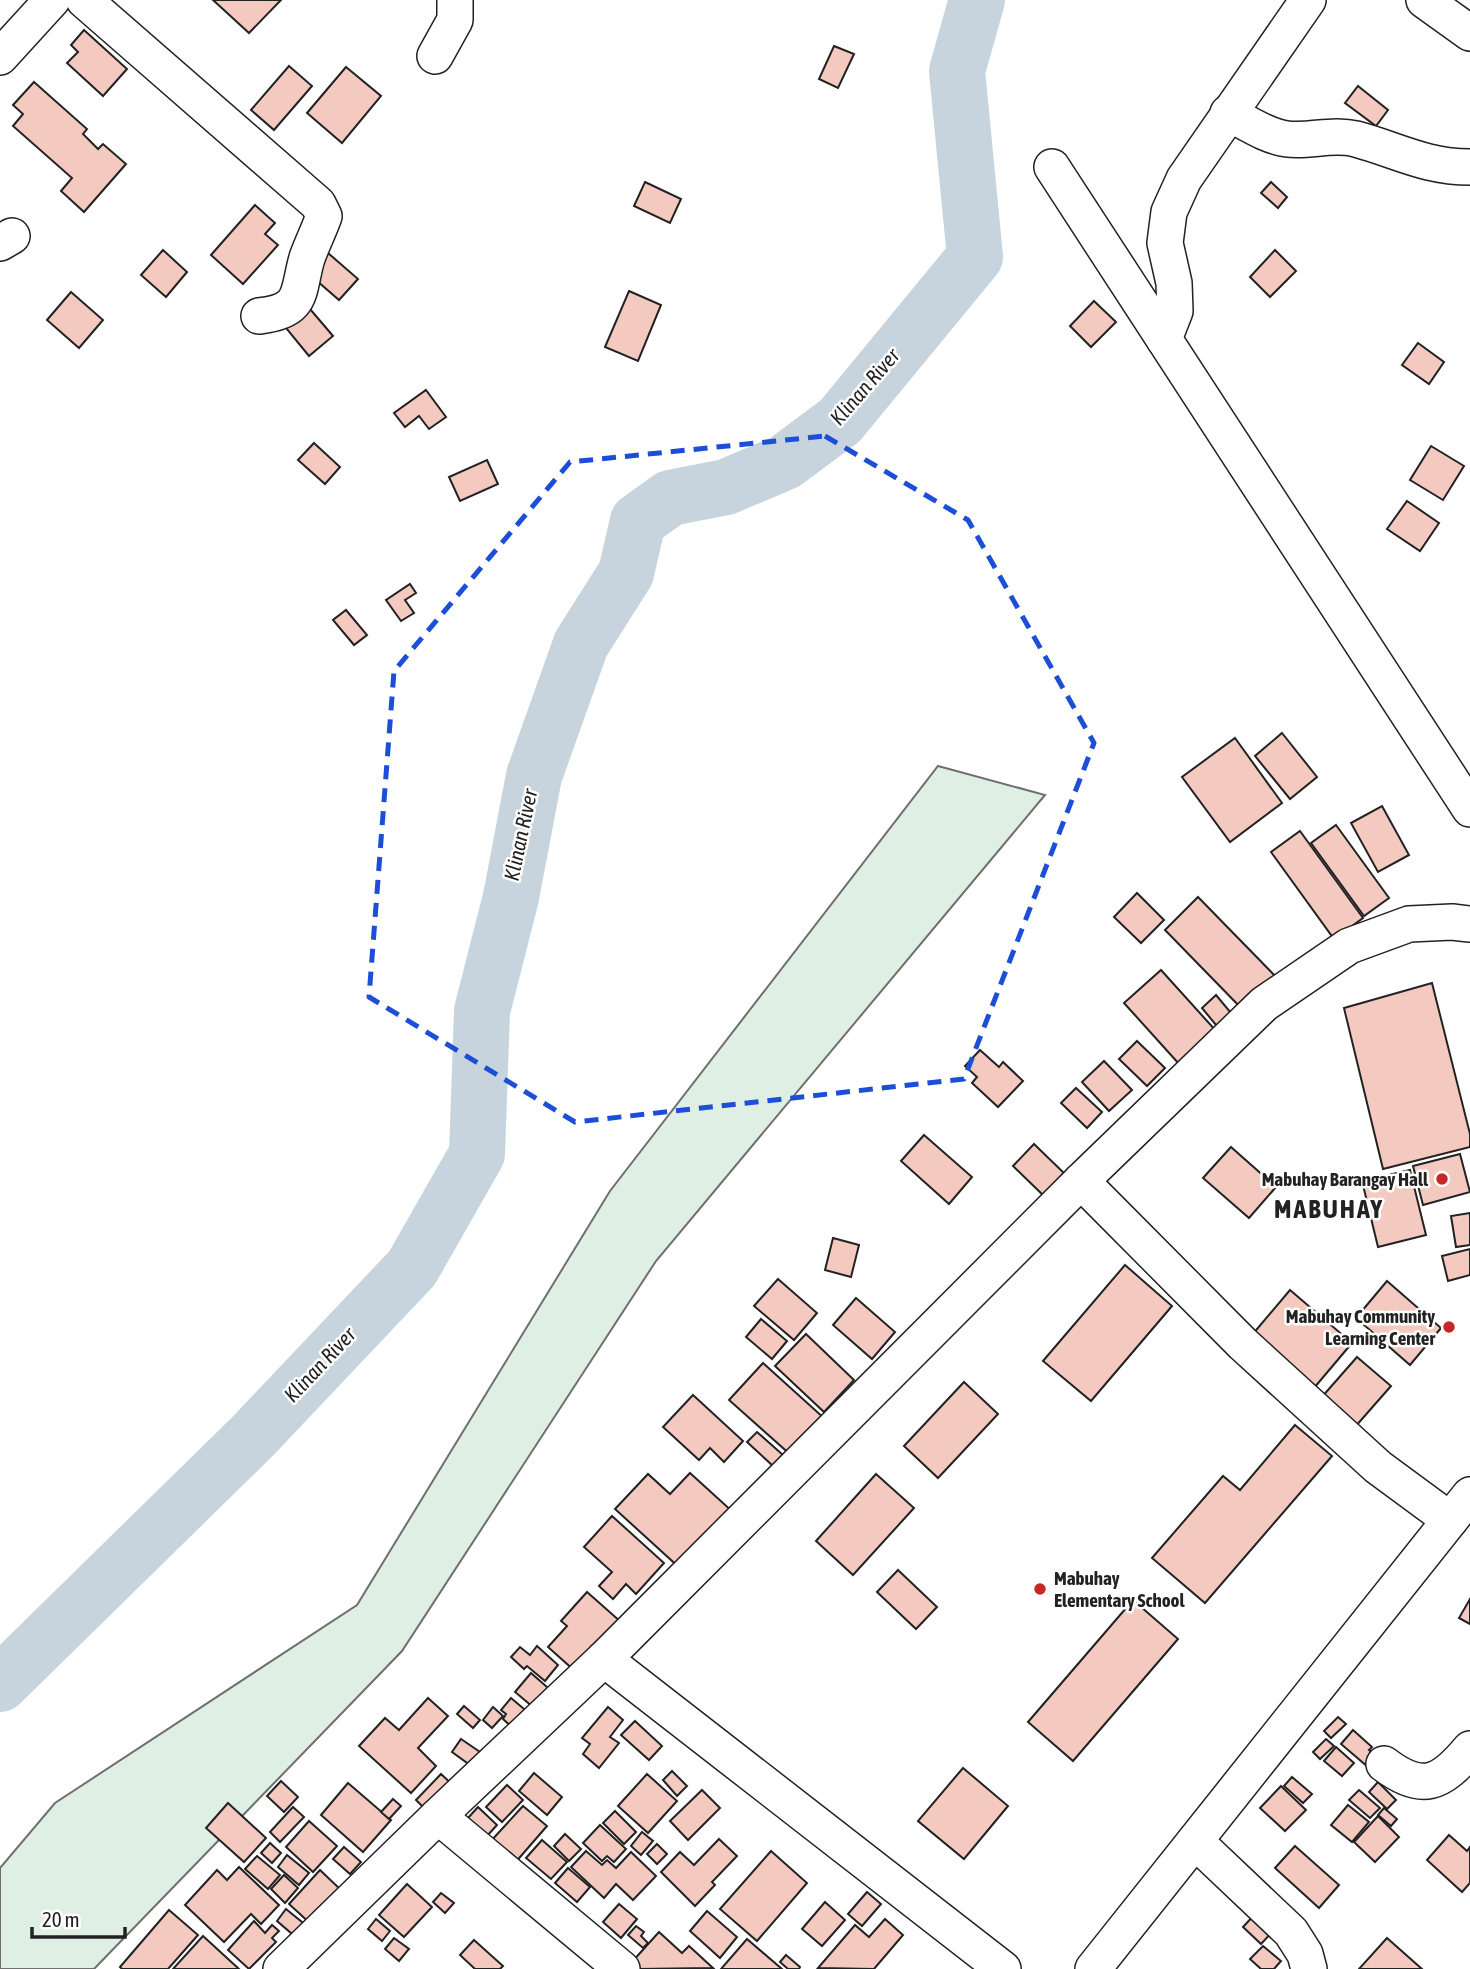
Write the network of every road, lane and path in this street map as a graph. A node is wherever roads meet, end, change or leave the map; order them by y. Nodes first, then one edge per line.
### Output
1 (52, 0) edge
2 (84, 0) edge
3 (455, 0) edge
4 (1308, 0) edge
5 (1424, 0) edge
6 (1470, 33) edge
7 (435, 56) dead end
8 (0, 57) edge
9 (1228, 113) junction
10 (1052, 166) dead end
11 (1470, 167) edge
12 (258, 316) dead end
13 (1164, 339) junction
14 (1470, 809) edge
15 (1470, 924) edge
16 (1081, 1181) junction
17 (1460, 1507) edge
18 (604, 1659) junction
19 (1470, 1749) edge
20 (1384, 1764) dead end
21 (438, 1816) junction
22 (1195, 1841) junction
23 (281, 1969) edge
24 (622, 1969) edge
25 (1003, 1969) edge
26 (1093, 1969) edge
27 (1309, 1969) edge

1 - 8 street
2 - 12 street
3 - 7 street
4 - 9 street
5 - 6 street
9 - 11 street
9 - 13 street
10 - 13 street
13 - 14 street
15 - 16 street
16 - 17 street
16 - 18 street
17 - 22 street
18 - 21 street
18 - 25 street
19 - 20 street
21 - 23 street
21 - 24 street
22 - 26 street
22 - 27 street

